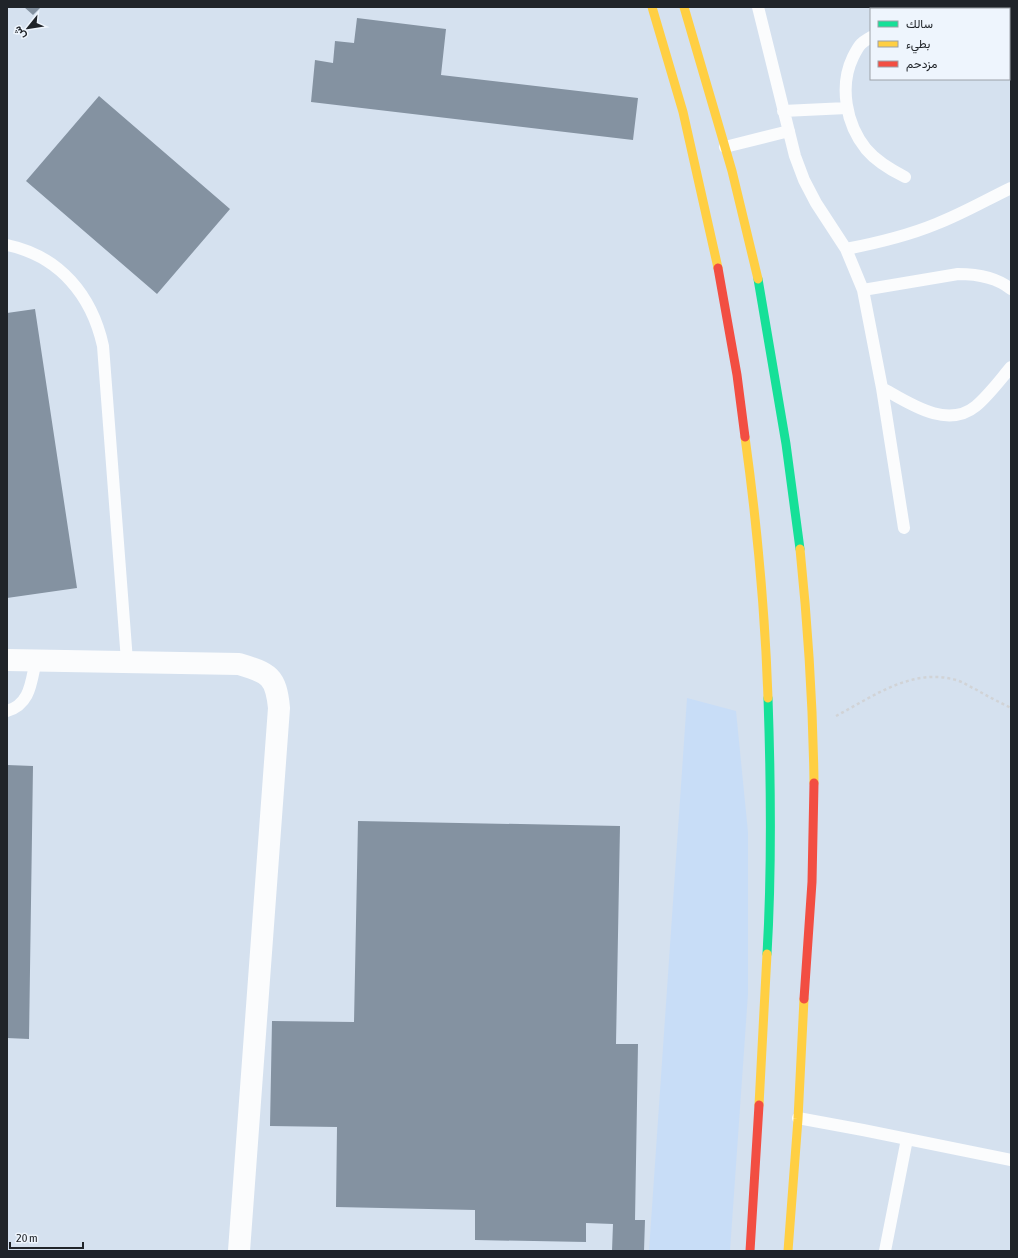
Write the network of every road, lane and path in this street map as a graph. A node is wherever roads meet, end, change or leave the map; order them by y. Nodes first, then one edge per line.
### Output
1 (652, 7) edge
2 (684, 7) edge
3 (758, 7) edge
4 (870, 38) edge
5 (847, 108) junction
6 (783, 111) junction
7 (789, 131) junction
8 (725, 147) junction
9 (905, 177) dead end
10 (1011, 188) edge
11 (7, 245) edge
12 (846, 250) junction
13 (1011, 289) edge
14 (863, 290) junction
15 (1011, 366) edge
16 (882, 388) junction
17 (904, 528) dead end
18 (7, 660) edge
19 (36, 660) junction
20 (127, 661) junction
21 (1011, 708) edge
22 (7, 711) edge
23 (812, 729) junction
24 (798, 1118) junction
25 (907, 1139) junction
26 (1011, 1160) edge
27 (239, 1251) edge
28 (750, 1251) edge
29 (788, 1251) edge
30 (885, 1251) edge

1 - 28 highway
2 - 8 highway
3 - 6 lane
4 - 5 lane
5 - 6 lane
5 - 9 lane
6 - 7 lane
7 - 8 lane
7 - 12 lane
8 - 23 highway
10 - 12 lane
11 - 20 lane
12 - 14 lane
13 - 14 lane
14 - 16 lane
15 - 16 lane
16 - 17 lane
18 - 19 street
19 - 20 street
19 - 22 lane
20 - 27 street
21 - 23 path
23 - 24 highway
24 - 25 lane
24 - 29 highway
25 - 26 lane
25 - 30 lane

